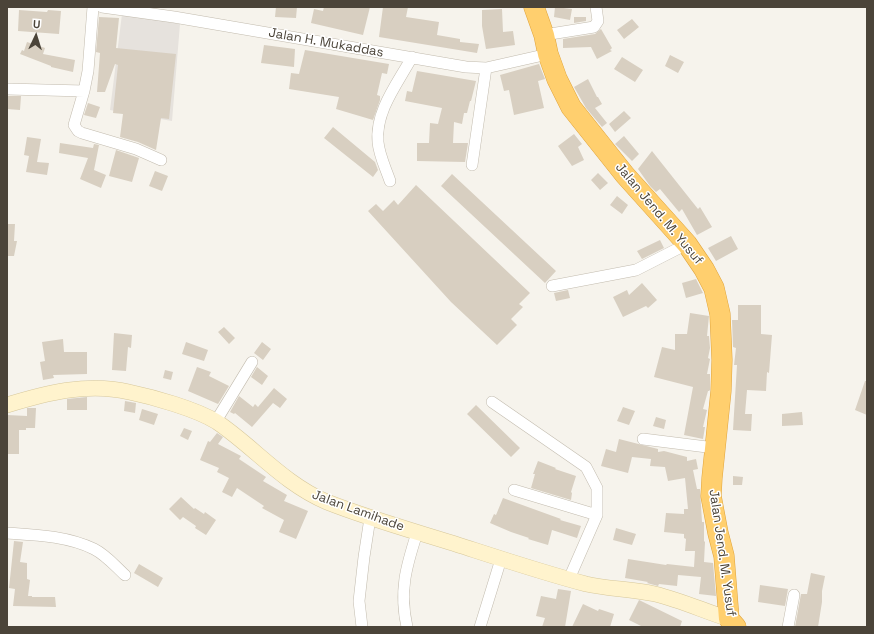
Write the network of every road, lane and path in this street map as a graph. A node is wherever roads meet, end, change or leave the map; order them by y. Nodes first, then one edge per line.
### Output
1 (93, 7) edge
2 (102, 7) edge
3 (534, 7) edge
4 (596, 7) edge
5 (175, 12) edge
6 (546, 44) junction
7 (412, 57) junction
8 (486, 68) junction
9 (7, 89) edge
10 (84, 91) junction
11 (161, 160) dead end
12 (472, 165) dead end
13 (390, 181) dead end
14 (687, 244) junction
15 (552, 286) dead end
16 (252, 362) dead end
17 (492, 402) dead end
18 (7, 405) edge
19 (216, 422) junction
20 (643, 439) dead end
21 (715, 448) junction
22 (514, 490) dead end
23 (597, 515) junction
24 (370, 518) junction
25 (7, 533) edge
26 (417, 533) junction
27 (502, 559) junction
28 (124, 575) dead end
29 (569, 579) junction
30 (794, 595) dead end
31 (732, 623) edge
32 (362, 627) edge
33 (408, 627) edge
34 (480, 627) edge
35 (788, 627) edge

1 - 10 street
2 - 5 street, Jalan H. Mukaddas
3 - 6 highway, Jalan Jend. M. Yusuf
4 - 6 street, Jalan H. Mukaddas
5 - 7 street, Jalan H. Mukaddas
6 - 8 street, Jalan H. Mukaddas
6 - 14 highway, Jalan Jend. M. Yusuf
7 - 8 street, Jalan H. Mukaddas
7 - 13 street
8 - 12 street
9 - 10 street
10 - 11 street
14 - 15 street
14 - 21 highway, Jalan Jend. M. Yusuf
16 - 19 street
17 - 23 street
18 - 19 street, Jalan Lamihade
19 - 24 street, Jalan Lamihade
20 - 21 street
21 - 31 highway, Jalan Jend. M. Yusuf
22 - 23 street
23 - 29 street
24 - 26 street, Jalan Lamihade
24 - 32 street
25 - 28 street
26 - 27 street, Jalan Lamihade
26 - 33 street
27 - 29 street, Jalan Lamihade
27 - 34 street
29 - 31 street, Jalan Lamihade
30 - 35 street

